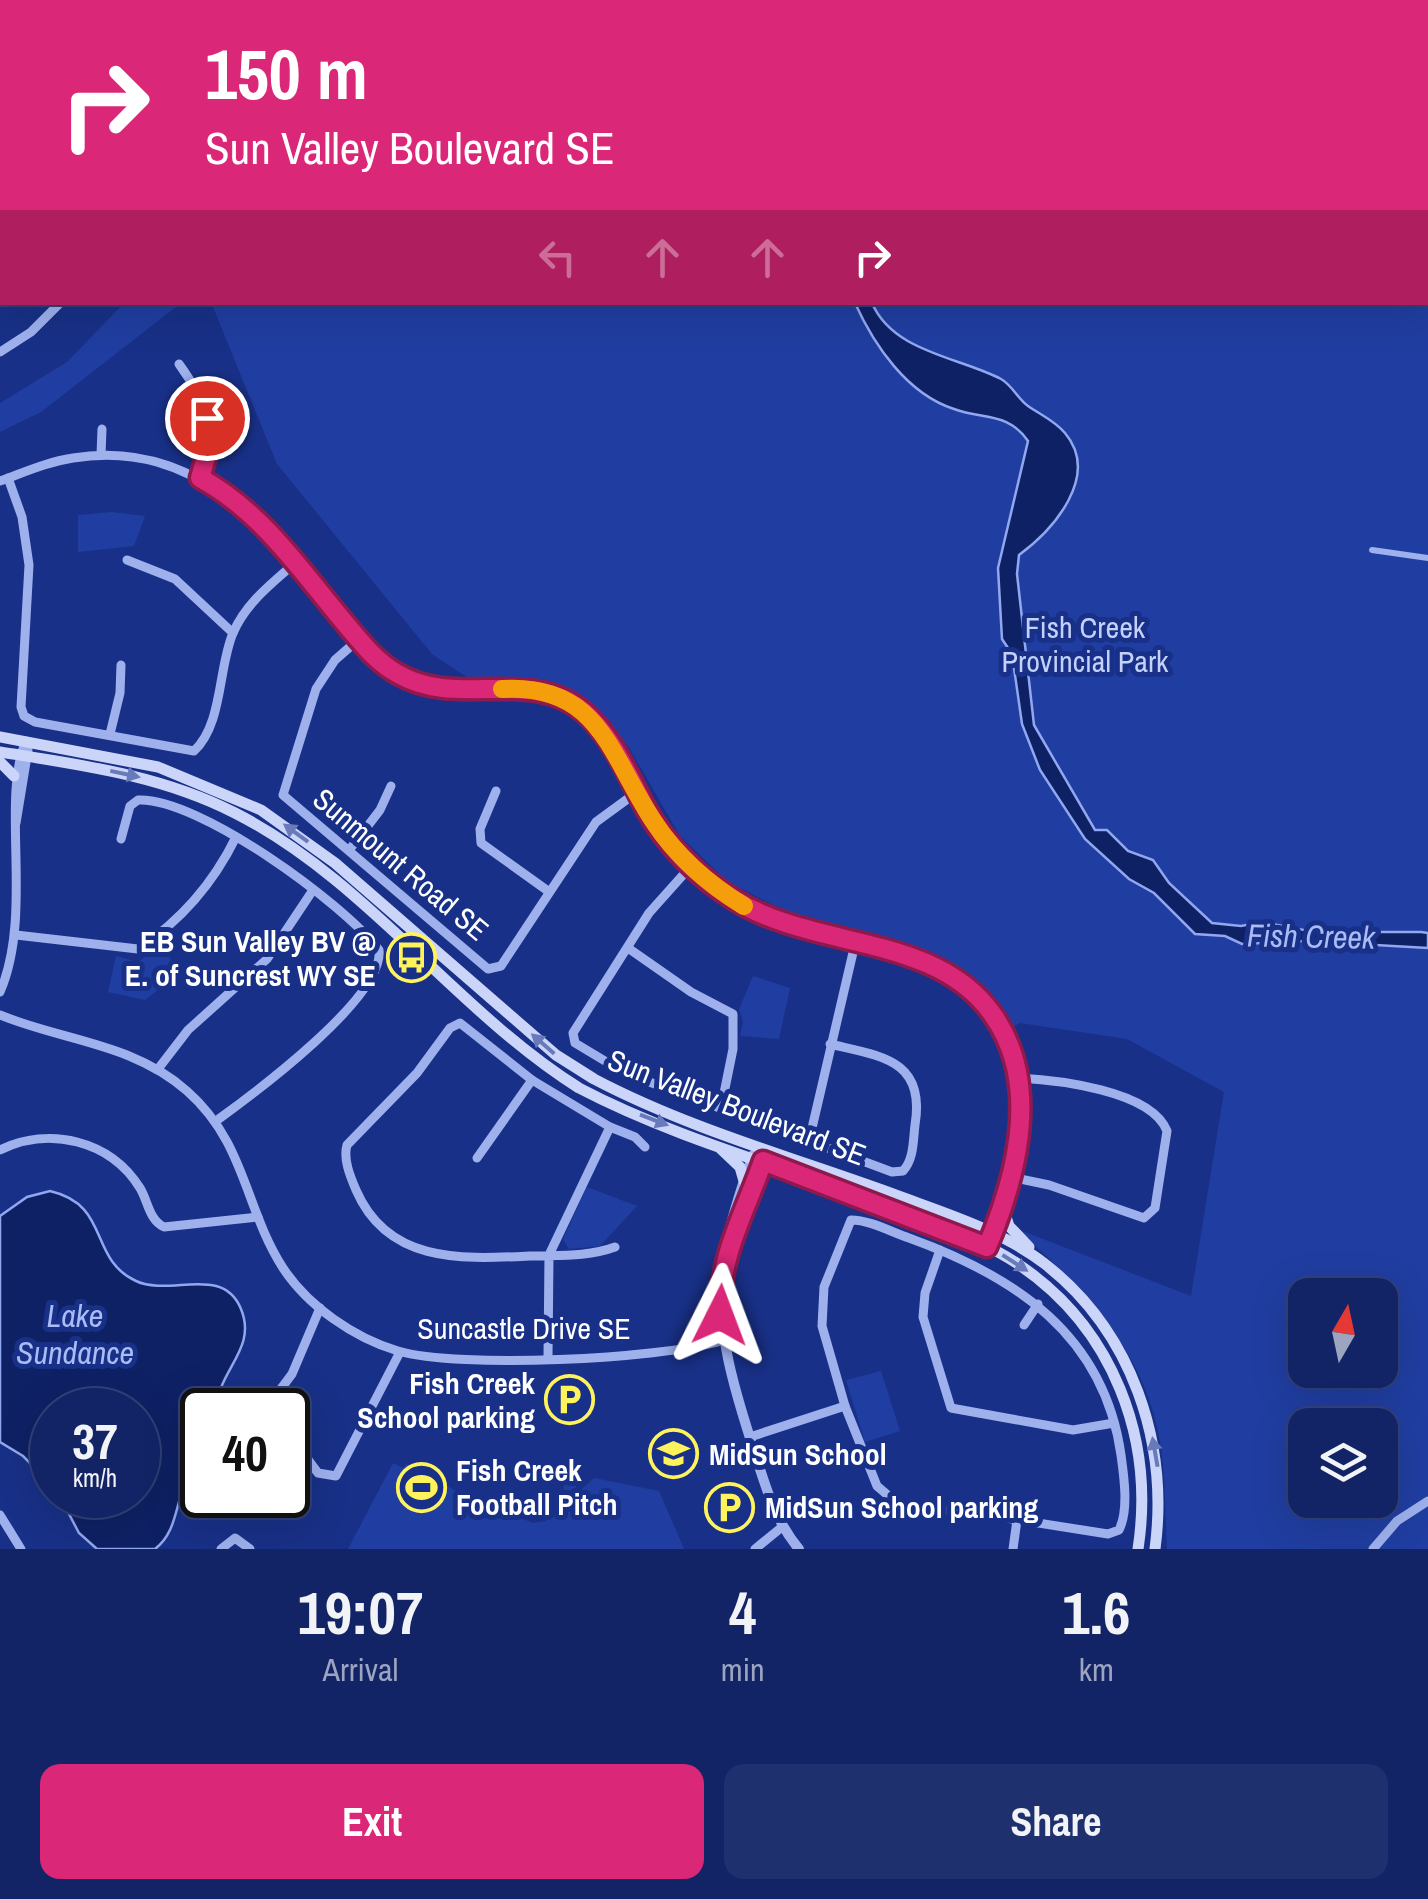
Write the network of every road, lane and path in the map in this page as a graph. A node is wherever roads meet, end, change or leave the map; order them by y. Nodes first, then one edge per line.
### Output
1 (58, 305) edge
2 (0, 352) edge
3 (180, 364) dead end
4 (102, 428) dead end
5 (101, 455) junction
6 (200, 478) junction
7 (4, 479) edge
8 (1372, 550) dead end
9 (1428, 558) edge
10 (127, 560) dead end
11 (295, 564) junction
12 (233, 633) junction
13 (358, 640) junction
14 (121, 664) dead end
15 (110, 734) junction
16 (0, 737) edge
17 (26, 741) junction
18 (0, 752) edge
19 (23, 756) junction
20 (0, 762) edge
21 (14, 776) junction
22 (391, 786) dead end
23 (496, 790) dead end
24 (637, 792) junction
25 (14, 831) junction
26 (236, 836) junction
27 (121, 839) dead end
28 (350, 849) junction
29 (691, 866) junction
30 (313, 890) junction
31 (548, 891) junction
32 (16, 935) junction
33 (854, 944) junction
34 (628, 948) junction
35 (0, 992) edge
36 (0, 1014) edge
37 (830, 1044) junction
38 (158, 1069) junction
39 (1018, 1078) junction
40 (532, 1080) junction
41 (721, 1108) junction
42 (216, 1121) junction
43 (610, 1126) junction
44 (809, 1141) junction
45 (714, 1143) junction
46 (763, 1145) junction
47 (645, 1147) dead end
48 (0, 1150) edge
49 (477, 1158) dead end
50 (758, 1159) junction
51 (1010, 1177) junction
52 (744, 1181) junction
53 (1003, 1208) junction
54 (258, 1217) junction
55 (993, 1233) junction
56 (615, 1247) dead end
57 (726, 1247) junction
58 (987, 1247) junction
59 (940, 1250) junction
60 (549, 1255) junction
61 (1042, 1262) junction
62 (1038, 1304) junction
63 (320, 1308) junction
64 (1024, 1324) dead end
65 (721, 1340) junction
66 (400, 1352) junction
67 (548, 1357) junction
68 (282, 1388) edge
69 (844, 1406) junction
70 (1114, 1424) junction
71 (750, 1437) junction
72 (310, 1463) edge
73 (1428, 1501) edge
74 (0, 1515) edge
75 (1018, 1520) junction
76 (782, 1527) junction
77 (21, 1549) edge
78 (221, 1549) edge
79 (250, 1549) edge
80 (755, 1549) edge
81 (799, 1549) edge
82 (1013, 1549) edge
83 (1138, 1549) edge
84 (1154, 1549) edge
85 (1373, 1549) edge

1 - 2 street
3 - 6 street
4 - 5 street
5 - 6 street
5 - 7 street
6 - 11 street
7 - 15 street
8 - 9 street
10 - 12 street
11 - 12 street
11 - 13 street
12 - 15 street
13 - 24 street
13 - 28 street, Sunmount Road SE
14 - 15 street
16 - 17 main road, Sun Valley Boulevard SE
17 - 19 street
46 -> 17 main road, Sun Valley Boulevard SE
18 - 19 main road, Sun Valley Boulevard SE
19 - 21 street
19 - 25 street
19 -> 45 main road, Sun Valley Boulevard SE
20 - 21 main road
21 - 25 street
22 - 28 street
23 - 31 street
24 - 29 street
24 - 31 street, Sunmount Road SE
25 - 32 street
26 - 27 street
26 - 30 street
26 - 32 street
28 - 31 street, Sunmount Road SE
29 - 33 street
29 - 34 street
30 - 38 street
30 - 42 street
32 - 35 street
33 - 37 street
33 - 39 street
34 - 41 street
34 - 41 street
36 - 38 street, Suncastle Drive SE
37 - 44 street
37 - 44 street
38 - 42 street, Suncastle Drive SE
39 - 51 street
39 - 51 street
40 - 43 street
40 - 49 street
40 - 60 street
41 - 44 street
42 - 54 street, Suncastle Drive SE
43 - 47 street
43 - 60 street
45 - 50 main road, Sun Valley Boulevard SE
45 - 52 main road
46 - 50 street
46 - 55 main road, Sun Valley Boulevard SE
48 - 54 street
50 - 52 street
50 - 57 street
50 - 58 main road, Sun Valley Boulevard SE
51 - 53 street
52 - 57 street
53 - 55 street
53 - 61 main road
54 - 63 street, Suncastle Drive SE
55 - 58 street
55 - 61 main road, Sun Valley Boulevard SE
56 - 60 street
57 - 65 street
58 -> 83 main road, Sun Valley Boulevard SE
59 - 62 street
59 - 69 street
59 - 70 street
60 - 67 street
84 -> 61 main road, Sun Valley Boulevard SE
62 - 64 street
62 - 70 street
63 - 66 street, Suncastle Drive SE
63 - 68 street
65 - 67 street, Suncastle Drive SE
65 - 71 street
66 - 67 street, Suncastle Drive SE
66 - 72 street
69 - 71 street
69 - 75 street
70 - 75 street
71 - 76 street
73 - 85 street
74 - 77 street
75 - 82 street
76 - 80 street
76 - 81 street
78 - 79 street

